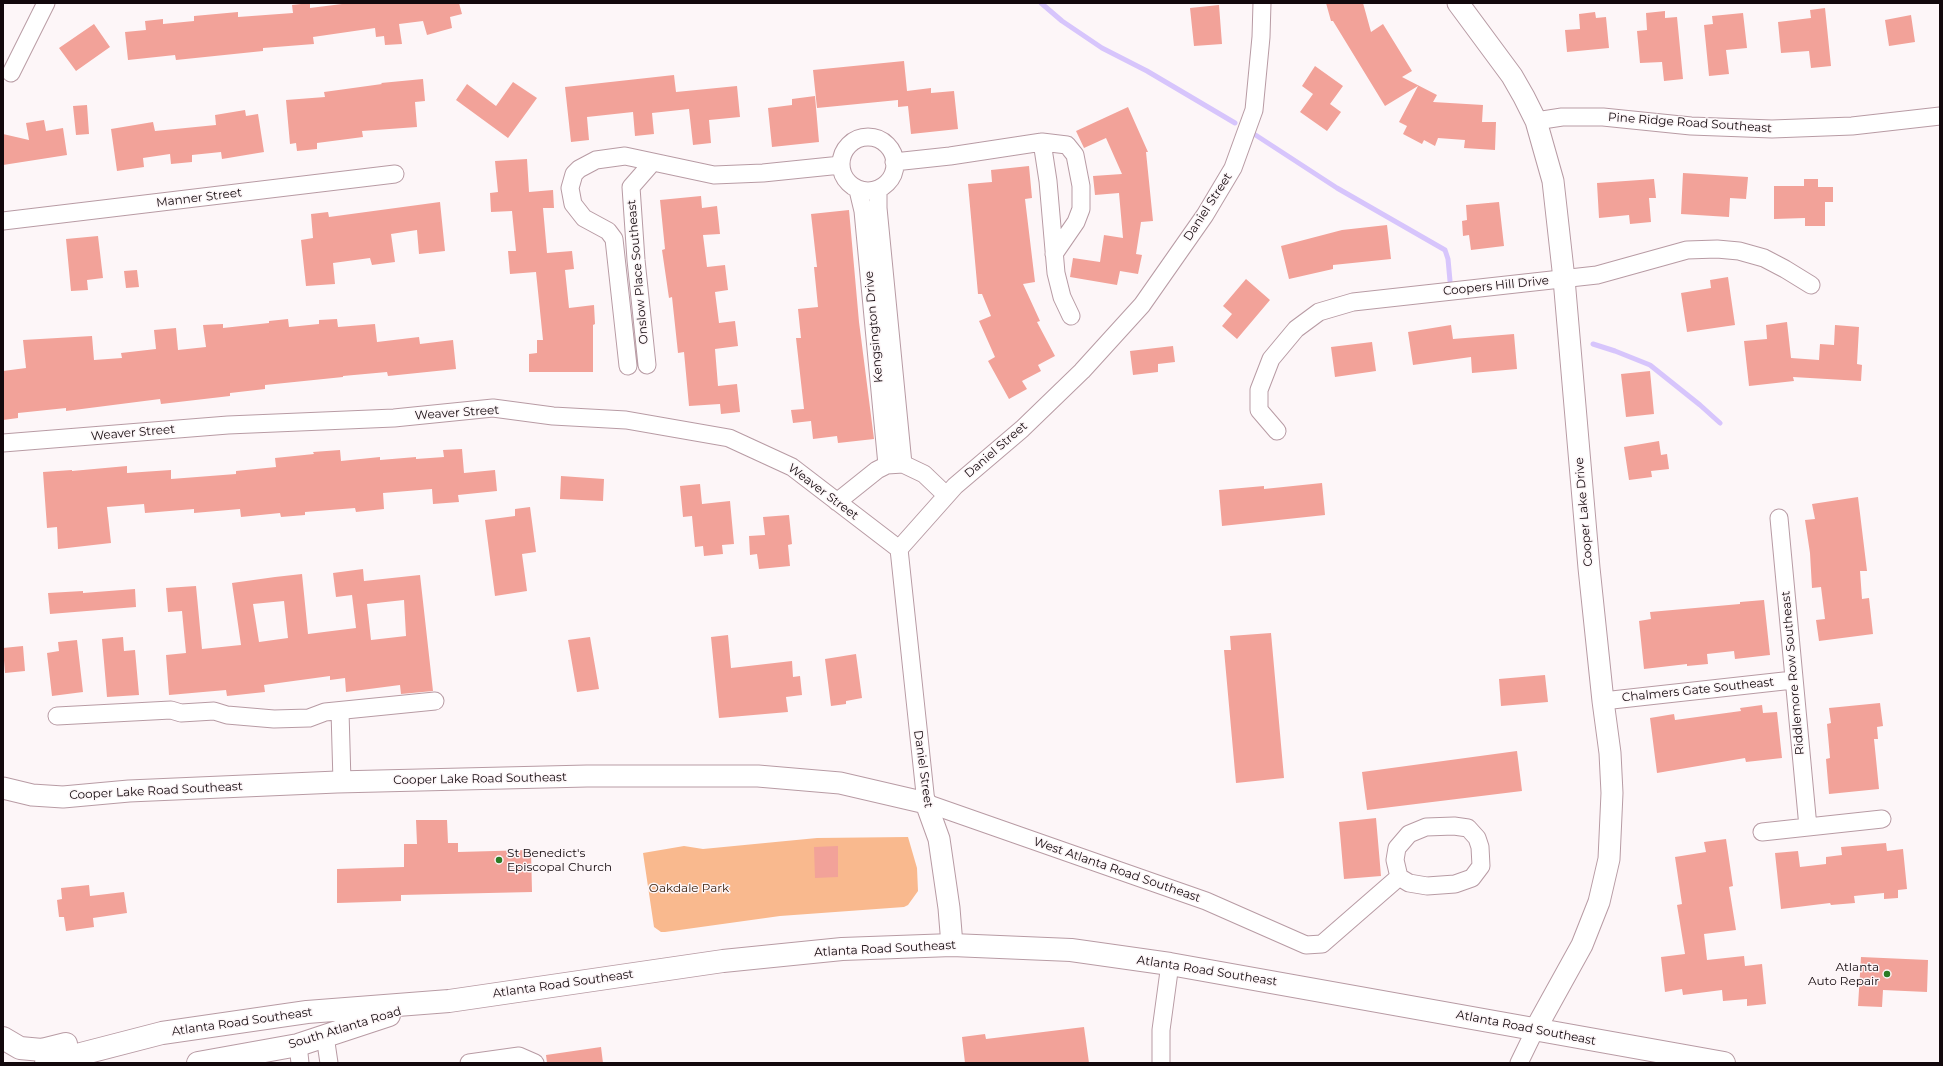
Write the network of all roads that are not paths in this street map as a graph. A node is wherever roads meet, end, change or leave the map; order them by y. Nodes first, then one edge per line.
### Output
1 (46, 3) edge
2 (1262, 3) edge
3 (1458, 3) edge
4 (11, 73) dead end
5 (1940, 116) edge
6 (1536, 120) junction
7 (1042, 142) junction
8 (894, 162) junction
9 (652, 163) junction
10 (842, 165) junction
11 (395, 174) dead end
12 (878, 189) junction
13 (858, 190) junction
14 (3, 221) edge
15 (1054, 254) junction
16 (1564, 279) junction
17 (1811, 285) dead end
18 (1071, 316) dead end
19 (1277, 431) dead end
20 (3, 443) edge
21 (895, 464) junction
22 (946, 495) junction
23 (837, 502) junction
24 (1779, 518) dead end
25 (899, 549) junction
26 (1793, 680) junction
27 (435, 701) dead end
28 (1603, 701) junction
29 (340, 711) junction
30 (57, 716) dead end
31 (342, 782) junction
32 (3, 788) edge
33 (926, 803) junction
34 (1882, 818) dead end
35 (1808, 827) junction
36 (1762, 832) dead end
37 (1399, 877) junction
38 (952, 945) junction
39 (1170, 964) junction
40 (420, 1005) junction
41 (1535, 1030) junction
42 (162, 1033) junction
43 (325, 1036) junction
44 (3, 1038) edge
45 (299, 1054) edge
46 (1665, 1058) edge
47 (46, 1063) edge
48 (198, 1063) edge
49 (328, 1063) edge
50 (469, 1063) edge
51 (535, 1063) edge
52 (1161, 1063) edge
53 (1518, 1063) edge
54 (1724, 1063) edge

1 - 4 street
2 - 22 street, Daniel Street
3 - 6 street, Cooper Lake Drive
5 - 6 street, Pine Ridge Road Southeast
6 - 16 street, Cooper Lake Drive
7 - 8 street
7 - 15 street
7 - 15 street
8 - 10 street
8 - 12 street
9 - 9 street, Onslow Place Southeast
9 - 10 street, Onslow Place Southeast
10 - 13 street
11 - 14 street, Manner Street
12 - 13 street
12 - 21 street, Kengsington Drive
13 - 21 street, Kengsington Drive
15 - 18 street
16 - 17 street, Coopers Hill Drive
16 - 19 street, Coopers Hill Drive
16 - 28 street, Cooper Lake Drive
20 - 23 street, Weaver Street
21 - 22 street
21 - 23 street
22 - 25 street, Daniel Street
23 - 25 street, Weaver Street
24 - 26 street, Riddlemore Row Southeast
25 - 33 street, Daniel Street
26 - 28 street, Chalmers Gate Southeast
26 - 35 street, Riddlemore Row Southeast
27 - 29 street
28 - 41 street, Cooper Lake Drive
29 - 30 street
29 - 31 street
31 - 32 street, Cooper Lake Road Southeast
31 - 33 street, Cooper Lake Road Southeast
33 - 37 street, West Atlanta Road Southeast
33 - 38 street, Daniel Street
34 - 35 street
35 - 36 street
37 - 37 street
38 - 39 main road, Atlanta Road Southeast
38 - 40 main road, Atlanta Road Southeast
39 - 41 main road, Atlanta Road Southeast
39 - 52 street
40 - 42 main road, Atlanta Road Southeast
40 - 43 main road, South Atlanta Road
41 - 46 main road, Atlanta Road Southeast
41 - 53 street
42 - 44 main road
42 - 47 main road, Atlanta Road Southeast
43 - 45 main road, South Atlanta Road
43 - 49 street
45 - 48 main road, South Atlanta Road
46 - 54 main road, Atlanta Road Southeast
50 - 51 street

